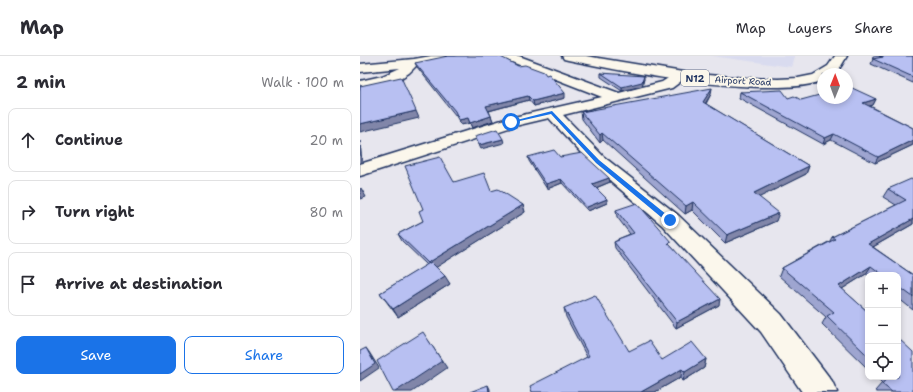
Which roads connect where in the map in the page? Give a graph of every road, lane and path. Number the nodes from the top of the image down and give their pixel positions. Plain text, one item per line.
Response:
1 (449, 56) edge
2 (508, 56) edge
3 (568, 56) edge
4 (841, 56) edge
5 (414, 63) junction
6 (360, 68) edge
7 (834, 68) edge
8 (681, 76) junction
9 (817, 78) edge
10 (360, 85) edge
11 (618, 98) junction
12 (552, 112) junction
13 (360, 170) edge
14 (821, 392) edge

1 - 5 main road
2 - 11 main road
3 - 8 main road, Airport Road / N12
4 - 7 main road, Airport Road / N12
5 - 6 main road
5 - 10 main road
8 - 9 main road, Airport Road / N12
8 - 11 main road
11 - 12 main road
12 - 13 main road
12 - 14 main road

